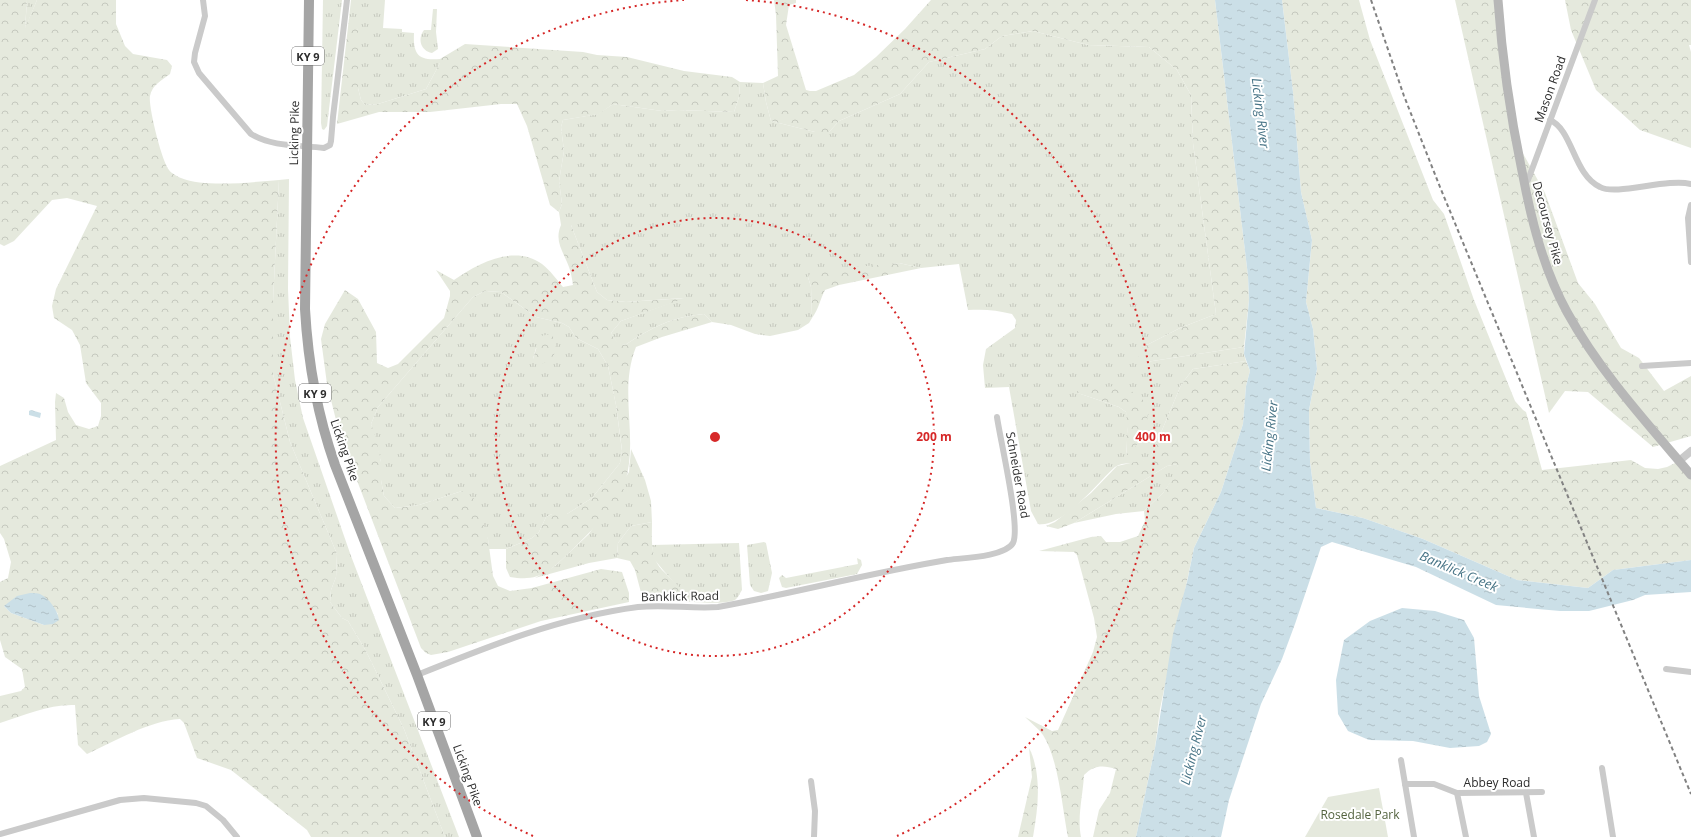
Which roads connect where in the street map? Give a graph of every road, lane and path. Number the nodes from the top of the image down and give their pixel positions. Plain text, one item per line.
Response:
1 (203, 0) edge
2 (309, 0) edge
3 (347, 0) edge
4 (1498, 0) edge
5 (1595, 0) edge
6 (1550, 120) junction
7 (306, 146) junction
8 (1524, 184) junction
9 (1691, 184) edge
10 (1691, 205) edge
11 (1691, 262) edge
12 (1691, 363) edge
13 (1642, 366) dead end
14 (997, 417) dead end
15 (1691, 451) edge
16 (1679, 461) junction
17 (1691, 475) edge
18 (975, 557) joint
19 (1666, 669) dead end
20 (1691, 672) edge
21 (417, 675) junction
22 (1401, 760) dead end
23 (1602, 768) dead end
24 (811, 781) dead end
25 (1405, 784) junction
26 (1542, 792) dead end
27 (1457, 793) junction
28 (1526, 793) junction
29 (0, 834) edge
30 (237, 837) edge
31 (477, 837) edge
32 (814, 837) edge
33 (1414, 837) edge
34 (1466, 837) edge
35 (1534, 837) edge
36 (1613, 837) edge

1 - 7 street
2 - 7 main road, Licking Pike / KY 9
3 - 7 street
4 - 8 main road, Decoursey Pike
5 - 6 street, Mason Road
6 - 8 street, Mason Road
6 - 9 street
7 - 21 main road, Licking Pike / KY 9
8 - 16 main road, Decoursey Pike
10 - 11 street
12 - 13 street
14 - 18 street, Schneider Road
15 - 16 street
16 - 17 main road, Decoursey Pike
18 - 21 street, Banklick Road
19 - 20 street
21 - 31 main road, Licking Pike / KY 9
22 - 25 street
23 - 36 street
24 - 32 street
25 - 27 street, Abbey Road
25 - 33 street
26 - 28 street, Abbey Road
27 - 28 street, Abbey Road
27 - 34 street
28 - 35 street
29 - 30 street

